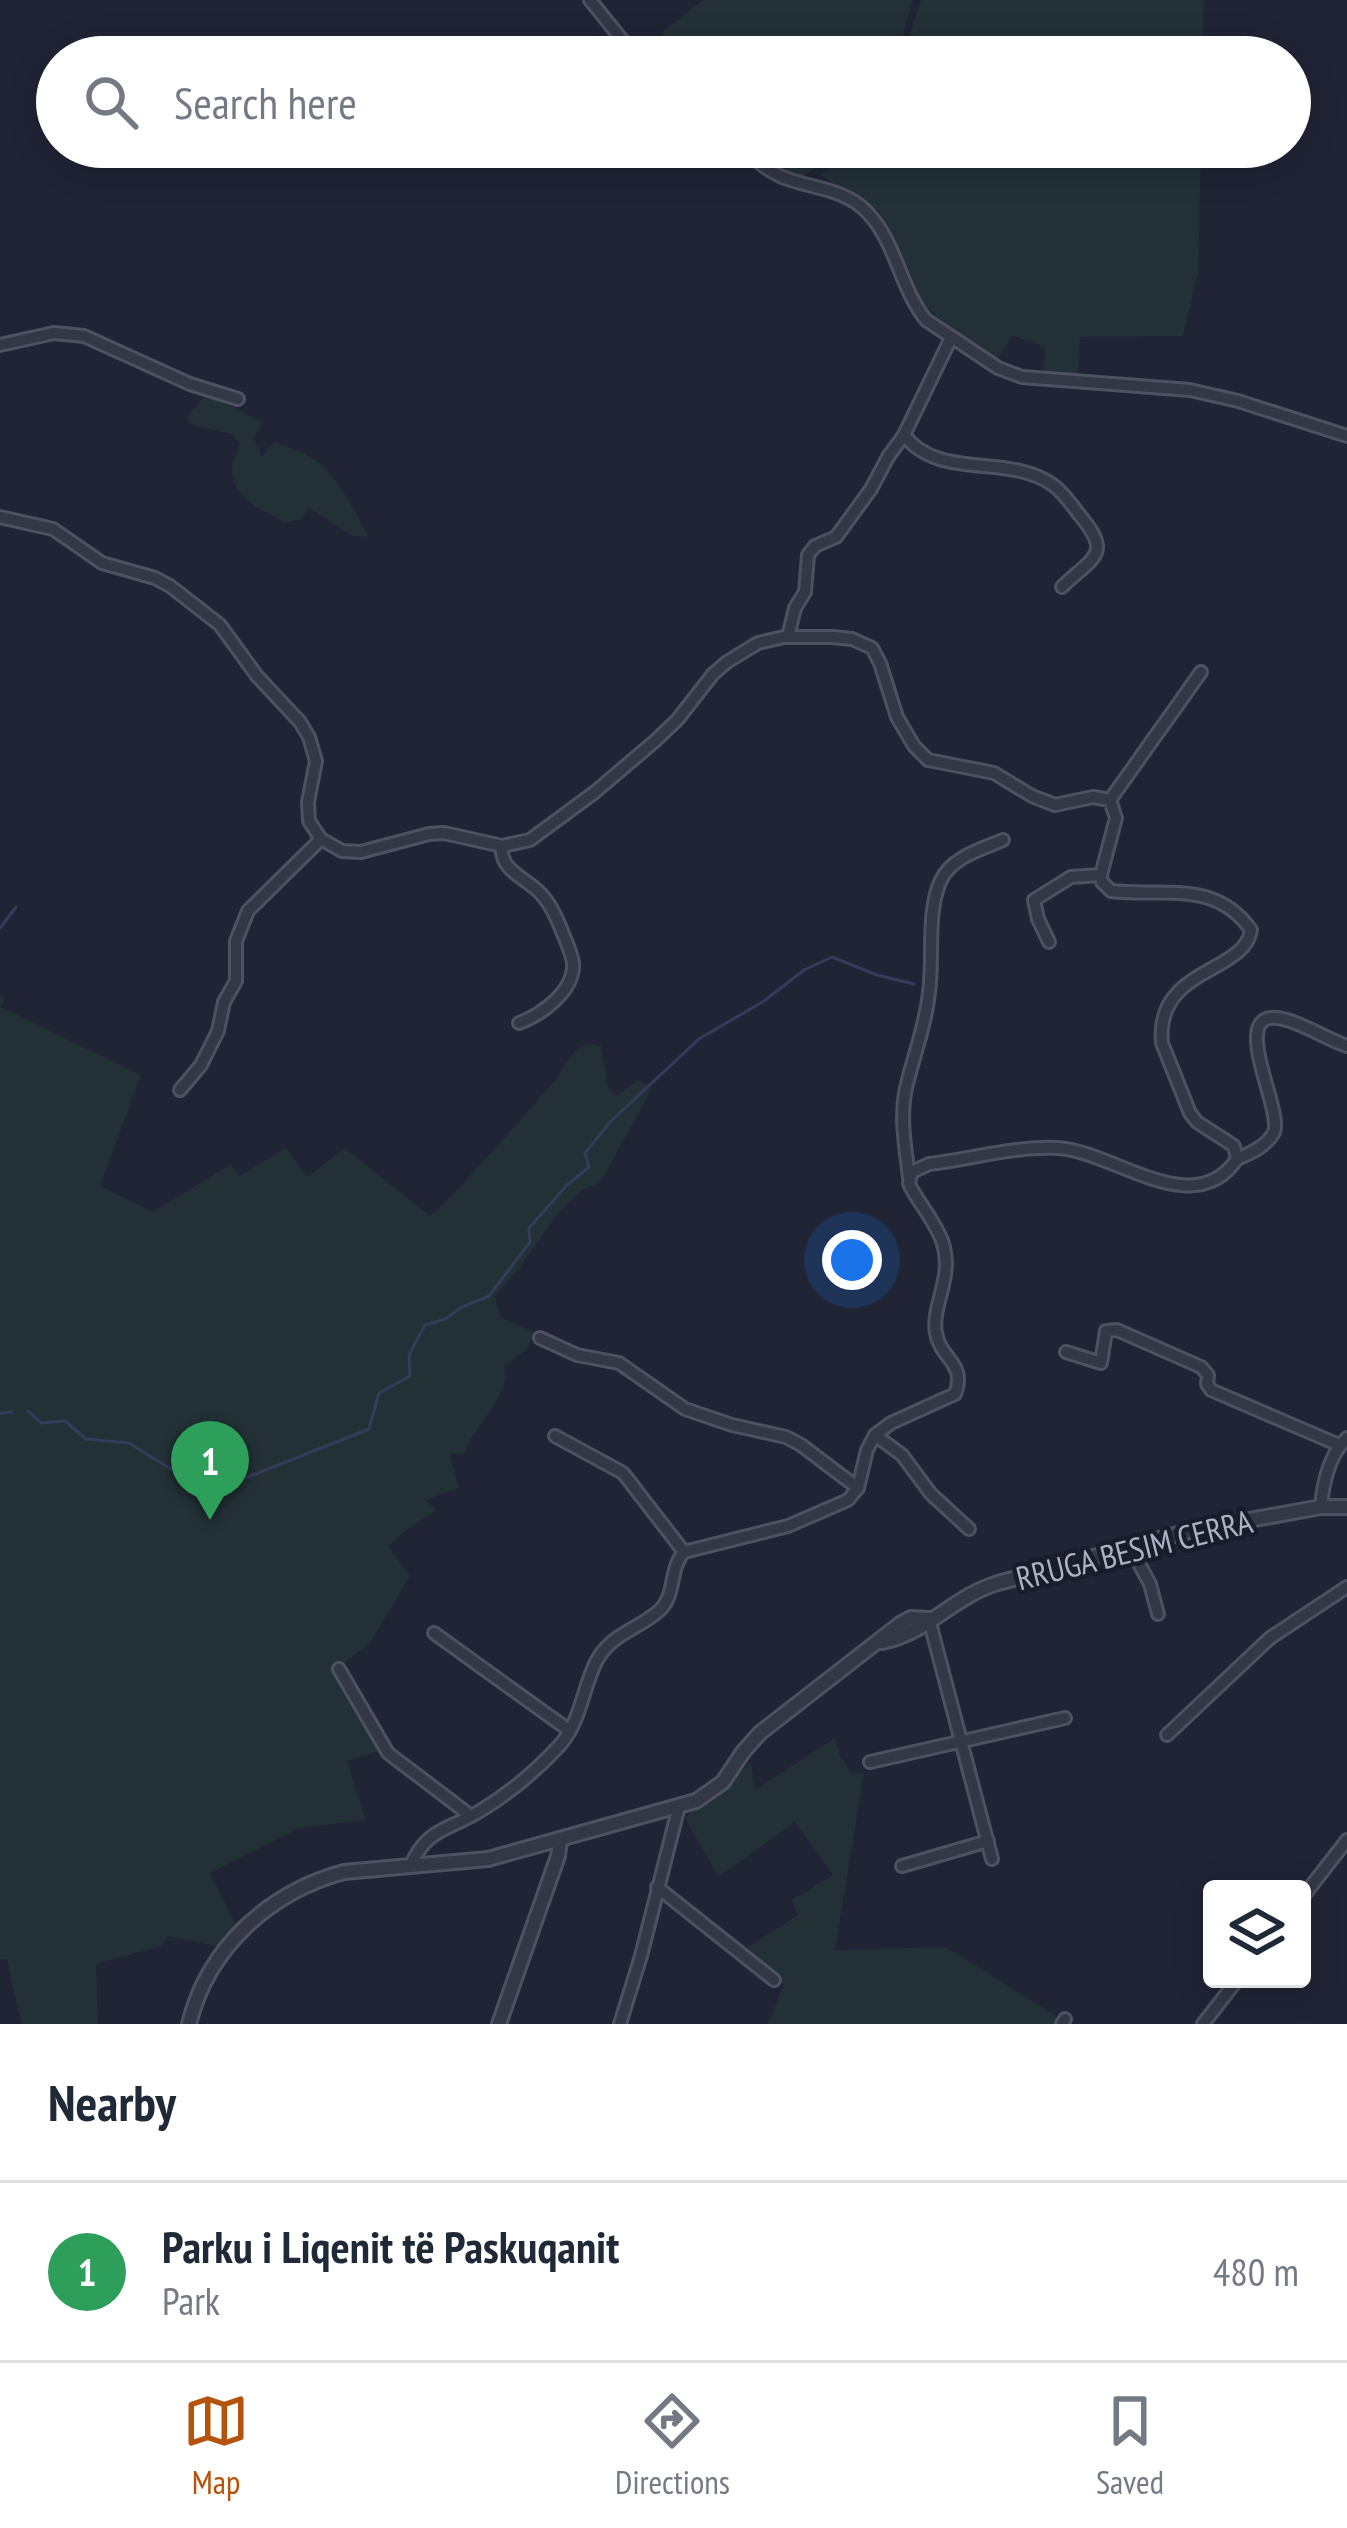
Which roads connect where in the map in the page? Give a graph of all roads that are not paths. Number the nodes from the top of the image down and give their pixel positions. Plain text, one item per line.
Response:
1 (590, 0) edge
2 (619, 36) edge
3 (770, 168) edge
4 (951, 338) junction
5 (0, 345) edge
6 (238, 399) dead end
7 (904, 435) junction
8 (1347, 436) edge
9 (0, 517) edge
10 (1062, 587) dead end
11 (788, 637) junction
12 (1202, 672) dead end
13 (1109, 800) junction
14 (321, 839) junction
15 (1003, 840) dead end
16 (502, 847) junction
17 (1101, 875) junction
18 (1049, 942) dead end
19 (519, 1023) dead end
20 (1347, 1046) edge
21 (180, 1090) dead end
22 (1237, 1159) junction
23 (909, 1178) junction
24 (540, 1338) dead end
25 (1066, 1352) dead end
26 (555, 1436) dead end
27 (875, 1436) junction
28 (1343, 1442) edge
29 (858, 1488) junction
30 (1321, 1507) junction
31 (1347, 1507) edge
32 (969, 1529) dead end
33 (1130, 1547) junction
34 (684, 1552) junction
35 (1347, 1587) edge
36 (1158, 1613) dead end
37 (929, 1619) junction
38 (434, 1633) dead end
39 (339, 1669) dead end
40 (1065, 1718) dead end
41 (570, 1732) junction
42 (1167, 1735) dead end
43 (962, 1743) junction
44 (870, 1762) dead end
45 (680, 1806) junction
46 (471, 1816) junction
47 (560, 1840) junction
48 (1347, 1840) edge
49 (988, 1841) junction
50 (992, 1859) dead end
51 (902, 1866) dead end
52 (410, 1867) junction
53 (1311, 1886) edge
54 (657, 1887) junction
55 (774, 1980) dead end
56 (1231, 1988) edge
57 (189, 2024) edge
58 (499, 2024) edge
59 (620, 2024) edge
60 (1203, 2024) edge

1 - 2 street
3 - 4 street
4 - 7 street
4 - 8 street
5 - 6 street
7 - 10 street
7 - 11 street
9 - 14 street
11 - 13 street
11 - 16 street
12 - 13 street
13 - 17 street
14 - 16 street
14 - 21 street
15 - 23 street
16 - 19 street
17 - 18 street
17 - 22 street
20 - 22 street
22 - 23 street
23 - 27 street
24 - 29 street
25 - 28 street
26 - 34 street
27 - 29 street
27 - 32 street
28 - 30 street
29 - 34 street
30 - 31 street, RRUGA BESIM CERRA
30 - 33 street, RRUGA BESIM CERRA
33 - 36 street
33 - 37 street, RRUGA BESIM CERRA
34 - 41 street
35 - 42 street
37 - 43 street
37 - 45 street, RRUGA BESIM CERRA
38 - 41 street
39 - 46 street
40 - 43 street
41 - 46 street
43 - 44 street
43 - 49 street
45 - 47 street, RRUGA BESIM CERRA
45 - 54 street
46 - 52 street
47 - 52 street, RRUGA BESIM CERRA
47 - 58 street
48 - 53 street
49 - 50 street
49 - 51 street
52 - 57 street, RRUGA BESIM CERRA
54 - 55 street
54 - 59 street
56 - 60 street

